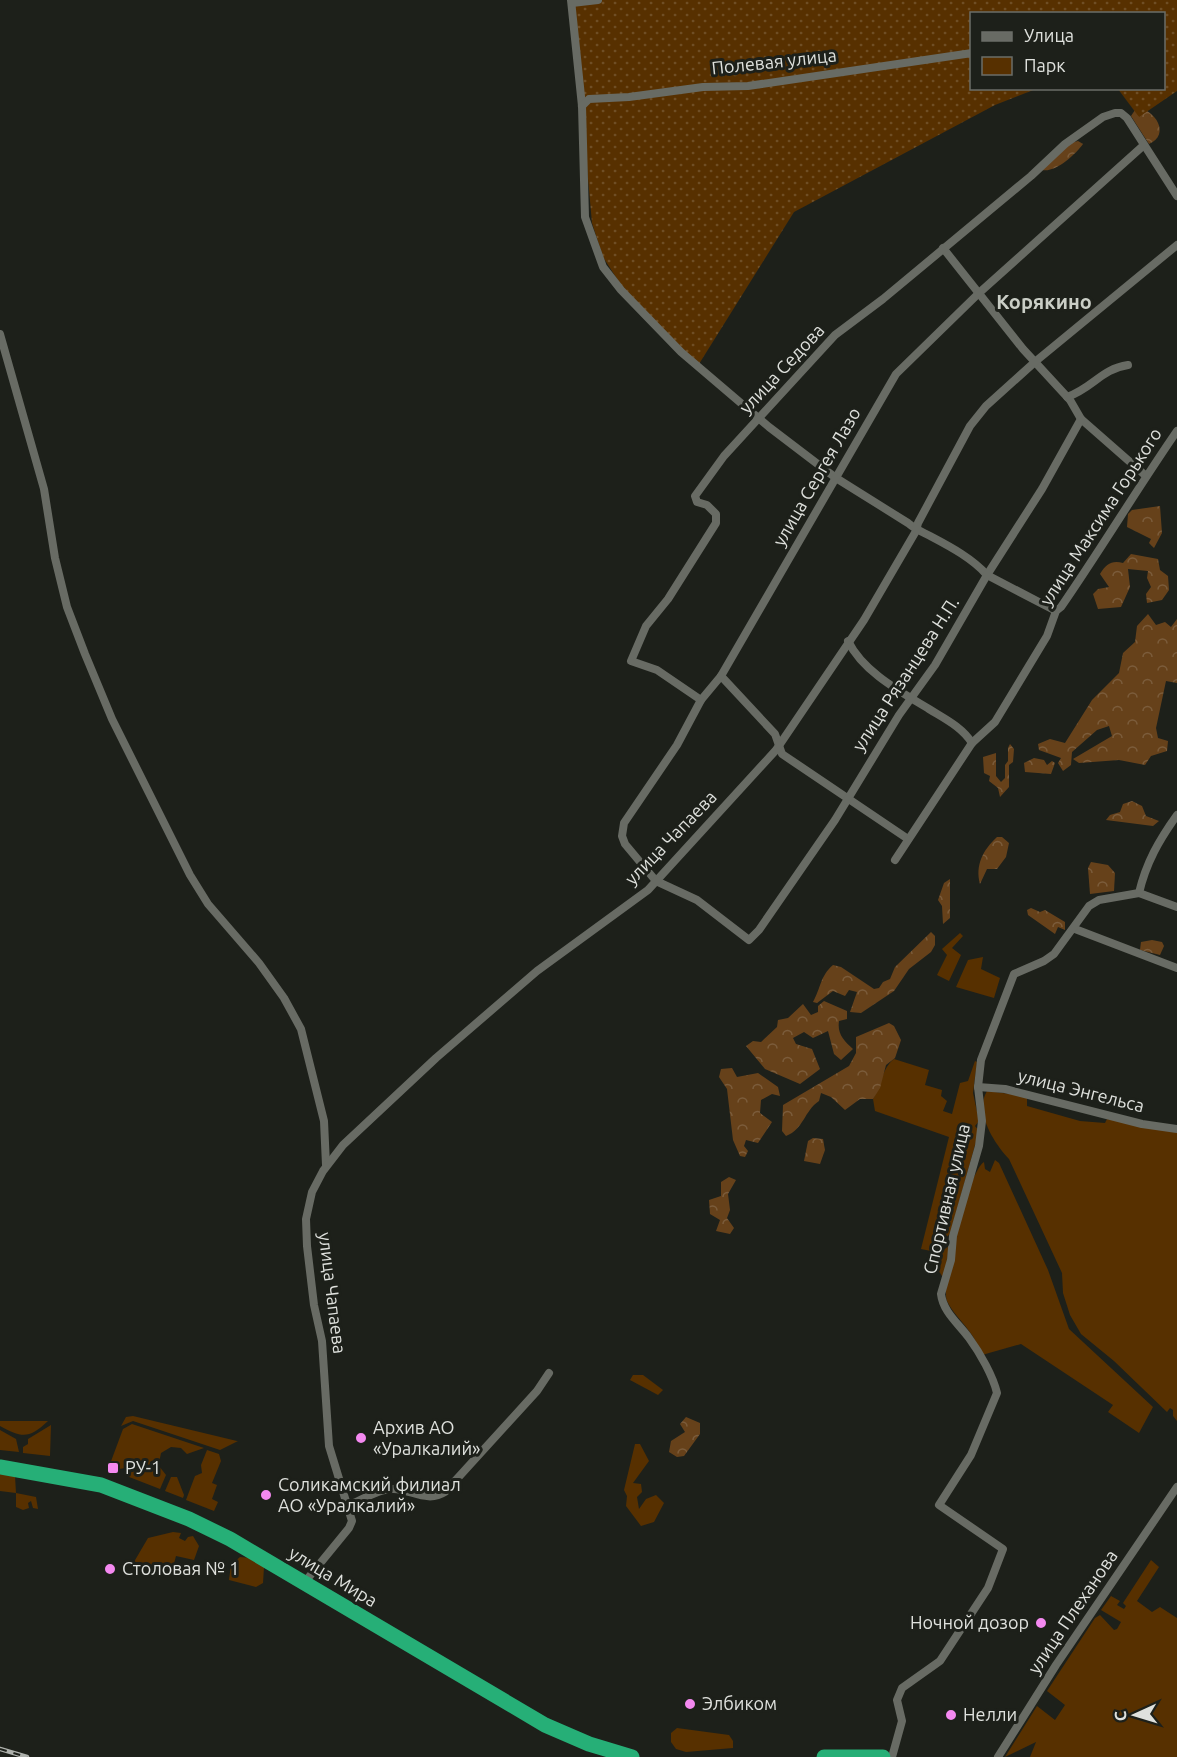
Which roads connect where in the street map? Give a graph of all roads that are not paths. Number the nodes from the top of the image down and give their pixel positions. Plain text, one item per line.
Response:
1 (598, 0) edge
2 (572, 1) edge
3 (970, 53) edge
4 (582, 106) junction
5 (1144, 145) junction
6 (1177, 196) edge
7 (1177, 245) edge
8 (943, 248) junction
9 (979, 293) junction
10 (0, 334) edge
11 (1036, 361) junction
12 (1128, 365) dead end
13 (1067, 397) junction
14 (761, 417) junction
15 (1081, 419) junction
16 (1177, 431) edge
17 (1146, 476) junction
18 (836, 478) junction
19 (916, 531) junction
20 (987, 575) junction
21 (1056, 611) junction
22 (848, 641) junction
23 (721, 676) junction
24 (913, 698) junction
25 (701, 700) junction
26 (972, 743) junction
27 (779, 745) junction
28 (848, 798) junction
29 (1177, 815) edge
30 (908, 838) junction
31 (895, 860) dead end
32 (656, 881) junction
33 (1139, 893) junction
34 (1177, 907) edge
35 (1075, 929) junction
36 (1177, 968) edge
37 (978, 1087) junction
38 (1177, 1129) edge
39 (326, 1166) junction
40 (549, 1373) dead end
41 (0, 1467) edge
42 (1177, 1487) edge
43 (349, 1505) junction
44 (304, 1583) junction
45 (632, 1757) edge
46 (825, 1757) edge
47 (883, 1757) edge
48 (892, 1757) edge
49 (998, 1757) edge

1 - 2 street
2 - 4 street
3 - 4 street, Полевая улица
4 - 14 street
5 - 6 street
5 - 8 street, улица Седова
5 - 9 street, улица Сергея Лазо
7 - 11 street, улица Чапаева
8 - 9 street
8 - 14 street, улица Седова
9 - 11 street
9 - 18 street, улица Сергея Лазо
10 - 39 street
11 - 13 street
11 - 19 street, улица Чапаева
12 - 13 street
13 - 15 street
14 - 18 street
14 - 25 street, улица Седова
15 - 17 street
15 - 20 street, улица Рязанцева Н.П.
16 - 17 street, улица Максима Горького
17 - 21 street, улица Максима Горького
18 - 19 street
18 - 23 street, улица Сергея Лазо
19 - 20 street
19 - 22 street, улица Чапаева
20 - 21 street
20 - 24 street, улица Рязанцева Н.П.
21 - 26 street, улица Максима Горького
22 - 24 street
22 - 27 street, улица Чапаева
23 - 25 street, улица Сергея Лазо
23 - 27 street
24 - 26 street
24 - 28 street, улица Рязанцева Н.П.
25 - 32 street, улица Сергея Лазо
26 - 30 street, улица Максима Горького
27 - 28 street
27 - 32 street, улица Чапаева
28 - 30 street
28 - 32 street, улица Рязанцева Н.П.
29 - 33 street
30 - 31 street, улица Максима Горького
32 - 39 street, улица Чапаева
33 - 34 street
33 - 35 street, Спортивная улица
35 - 36 street
35 - 37 street, Спортивная улица
37 - 38 street, улица Энгельса
37 - 48 street, Спортивная улица
39 - 43 street, улица Чапаева
40 - 43 street
41 - 44 highway, улица Мира
42 - 49 street, улица Плеханова
43 - 44 street, улица Чапаева
44 - 45 highway, улица Мира
46 - 47 highway

